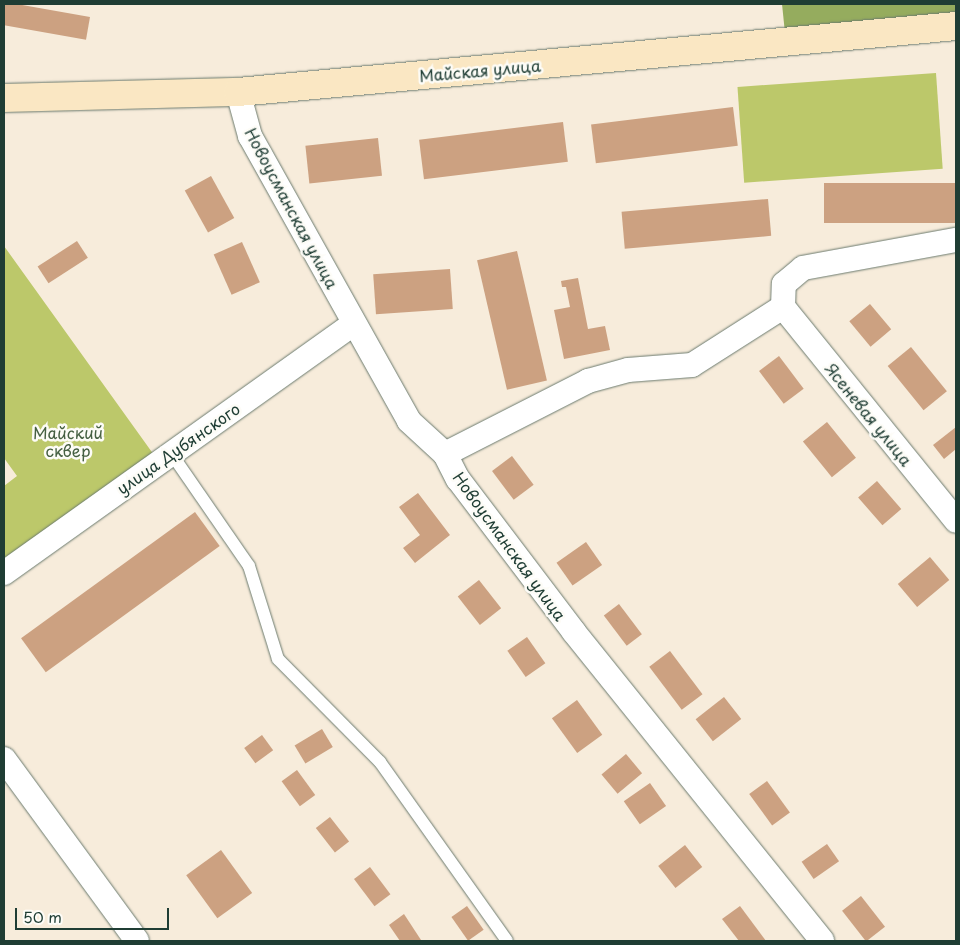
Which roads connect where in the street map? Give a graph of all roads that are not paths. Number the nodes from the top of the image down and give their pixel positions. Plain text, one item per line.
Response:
1 (956, 26) edge
2 (238, 92) junction
3 (4, 98) edge
4 (956, 240) edge
5 (782, 307) junction
6 (353, 324) junction
7 (171, 453) junction
8 (445, 454) junction
9 (956, 521) edge
10 (4, 573) edge
11 (4, 759) edge
12 (138, 941) edge
13 (508, 941) edge
14 (822, 941) edge

1 - 2 street, Майская улица
2 - 3 street, Майская улица
2 - 6 street, Новоусманская улица
4 - 5 street
5 - 8 street
5 - 9 street, Ясеневая улица
6 - 7 street, улица Дубянского
6 - 8 street, Новоусманская улица
7 - 10 street, улица Дубянского
7 - 13 lane
8 - 14 street, Новоусманская улица
11 - 12 street

